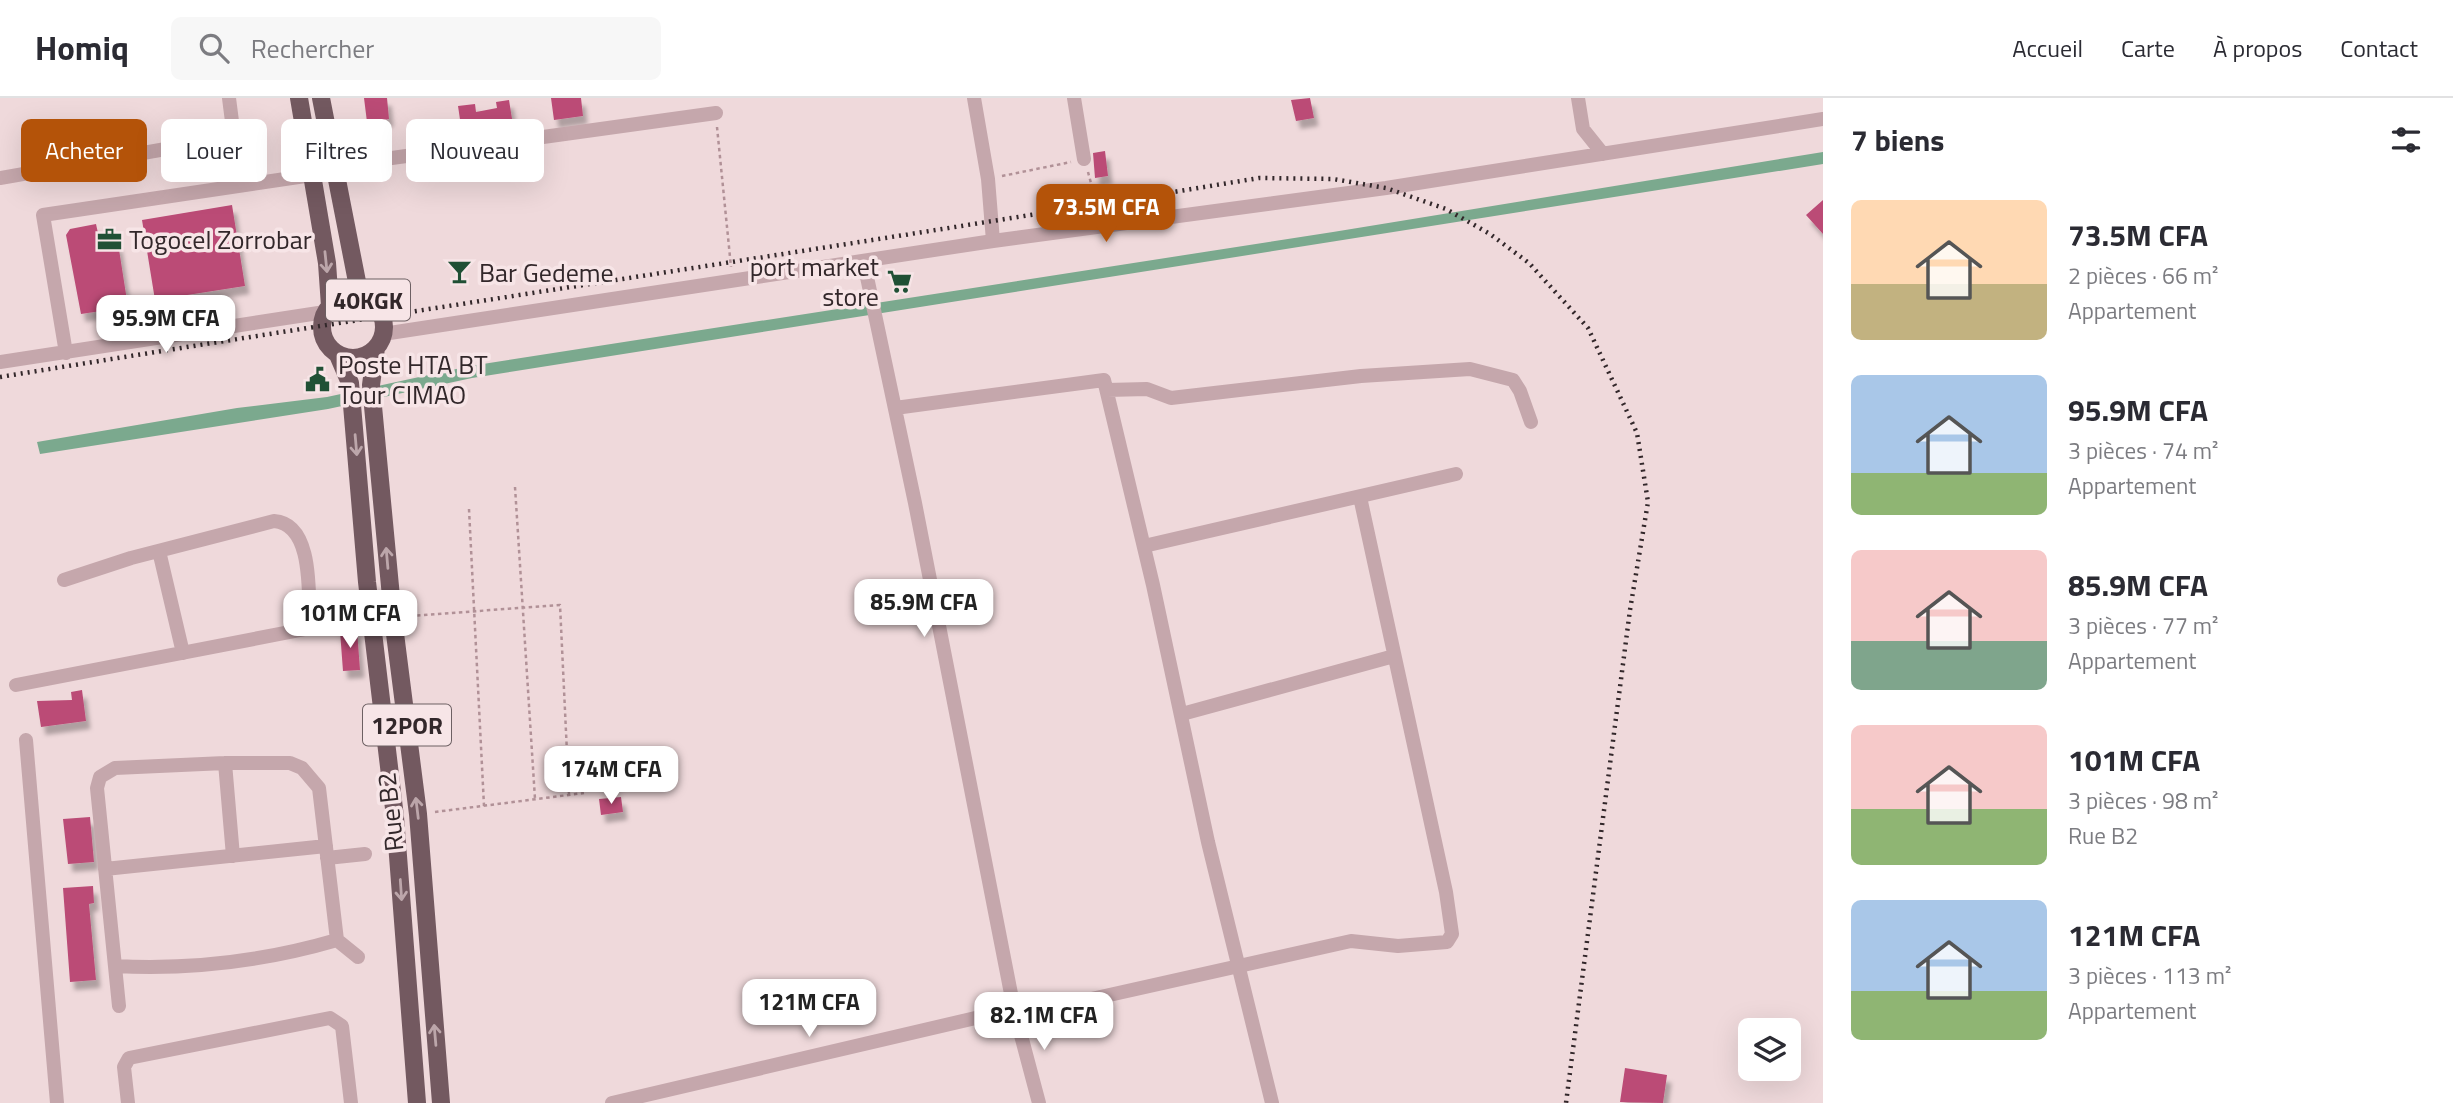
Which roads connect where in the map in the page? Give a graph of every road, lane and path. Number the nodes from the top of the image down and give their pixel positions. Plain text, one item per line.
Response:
1 (229, 98) edge
2 (299, 98) edge
3 (321, 98) edge
4 (974, 98) edge
5 (1074, 98) edge
6 (1578, 98) edge
7 (716, 113) joint
8 (303, 119) edge
9 (325, 119) edge
10 (1823, 119) edge
11 (1603, 154) junction
12 (392, 158) edge
13 (1084, 159) junction
14 (0, 177) edge
15 (988, 179) junction
16 (281, 180) edge
17 (313, 182) edge
18 (337, 182) edge
19 (1101, 227) junction
20 (993, 241) junction
21 (864, 263) junction
22 (734, 280) junction
23 (360, 297) junction
24 (328, 309) junction
25 (379, 341) junction
26 (66, 353) junction
27 (338, 355) junction
28 (0, 362) edge
29 (1107, 390) junction
30 (895, 408) junction
31 (1531, 422) dead end
32 (1456, 474) dead end
33 (516, 487) dead end
34 (1360, 497) junction
35 (469, 509) dead end
36 (1144, 547) junction
37 (159, 551) junction
38 (64, 580) dead end
39 (523, 608) junction
40 (474, 611) junction
41 (393, 618) junction
42 (326, 625) dead end
43 (310, 629) junction
44 (183, 653) junction
45 (1394, 656) junction
46 (16, 685) dead end
47 (1182, 714) junction
48 (26, 740) dead end
49 (225, 763) junction
50 (584, 793) dead end
51 (569, 795) junction
52 (535, 799) junction
53 (484, 806) junction
54 (418, 814) junction
55 (326, 852) junction
56 (365, 854) dead end
57 (233, 856) junction
58 (105, 869) junction
59 (337, 940) junction
60 (358, 957) dead end
61 (115, 966) junction
62 (1239, 967) junction
63 (1078, 1002) dead end
64 (120, 1006) dead end
65 (1014, 1009) junction
66 (57, 1103) edge
67 (128, 1103) edge
68 (351, 1103) edge
69 (417, 1103) edge
70 (441, 1103) edge
71 (612, 1103) edge
72 (1039, 1103) edge
73 (1272, 1103) edge

1 - 14 street
2 - 8 main road, 40KGK
3 - 9 main road, 40KGK
4 - 15 street
5 - 13 street
6 - 11 street
7 - 12 street
7 - 22 path
10 - 11 street
11 - 19 street
13 - 15 path
13 - 19 path
15 - 20 street
16 - 26 street
17 -> 24 main road, 40KGK
18 - 23 main road, 40KGK
19 - 20 street
20 - 21 street
21 - 22 street
21 - 30 street
22 - 25 street
23 - 24 main road, 40KGK
23 - 25 main road, 40KGK
24 - 26 street
24 - 27 main road, 40KGK
25 - 27 main road, 40KGK
41 -> 25 main road, Rue B2 / 12POR
26 - 28 street
27 -> 69 main road, Rue B2 / 12POR
29 - 30 street
29 - 31 street
29 - 36 street
30 - 65 street
32 - 34 street
33 - 39 path
34 - 36 street
34 - 45 street
35 - 40 path
36 - 47 street
37 - 38 street
37 - 43 street
37 - 44 street
39 - 40 path
39 - 51 path
39 - 52 path
40 - 41 path
40 - 53 path
54 -> 41 main road, Rue B2 / 12POR
42 - 43 street
43 - 44 street
44 - 46 street
45 - 47 street
45 - 62 street
47 - 62 street
48 - 66 street
49 - 55 street
49 - 57 street
49 - 58 street
50 - 51 path
51 - 52 path
52 - 53 path
53 - 54 path
70 -> 54 main road, Rue B2 / 12POR
55 - 56 street
55 - 57 street
55 - 59 street
57 - 58 street
58 - 61 street
59 - 60 street
59 - 61 street
61 - 64 street
62 - 63 street
62 - 73 street
65 - 71 street
65 - 72 street
67 - 68 street

